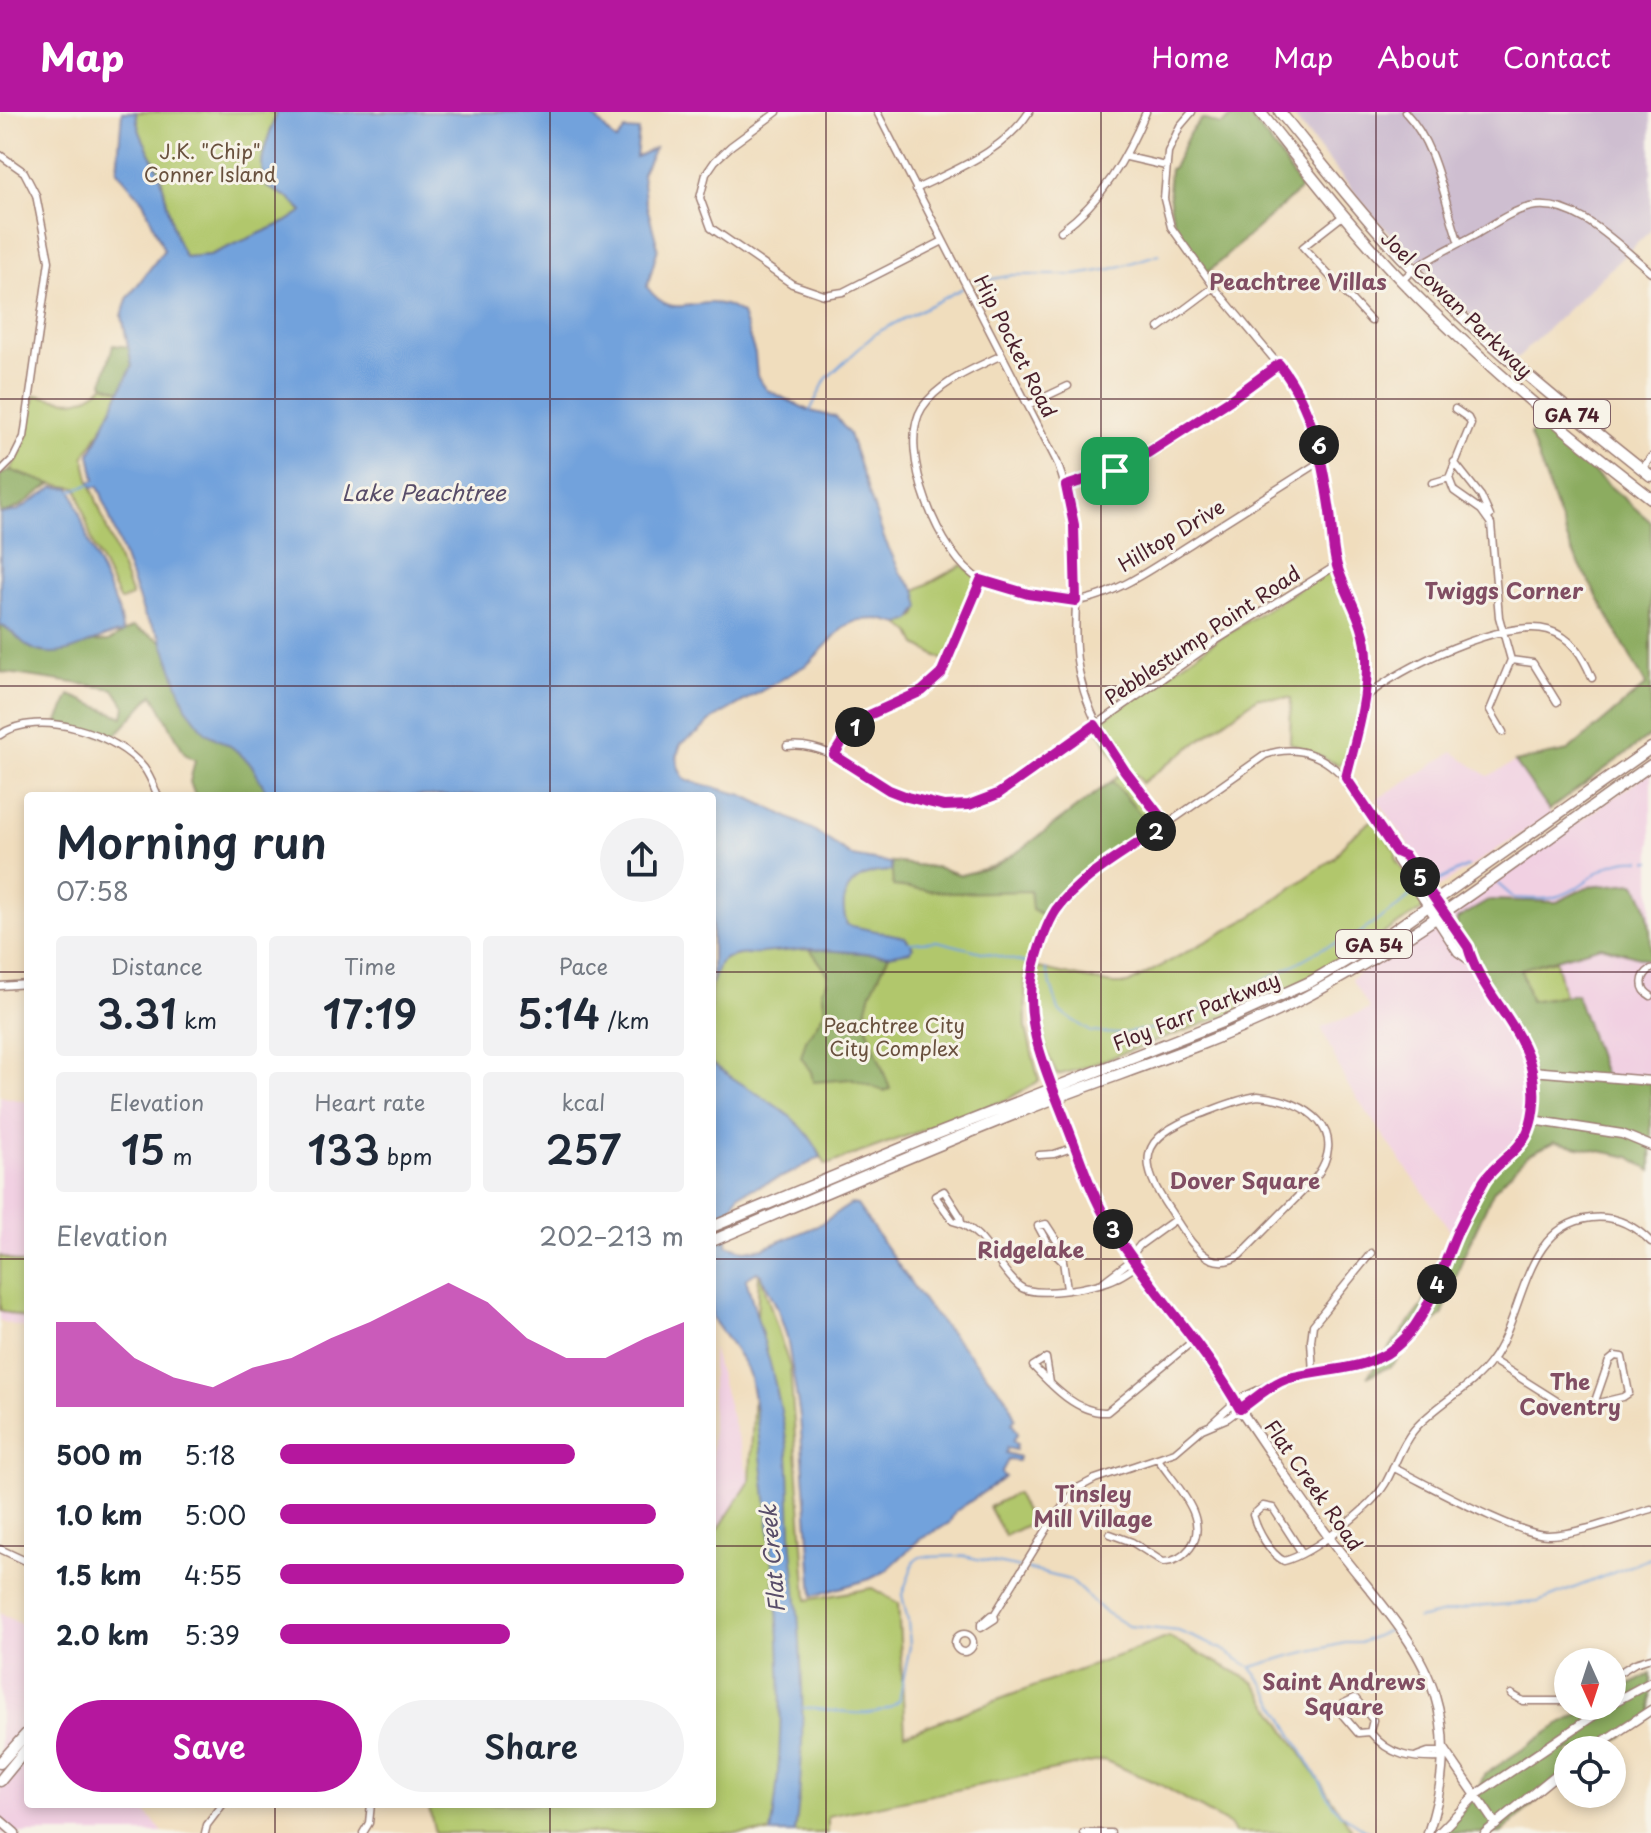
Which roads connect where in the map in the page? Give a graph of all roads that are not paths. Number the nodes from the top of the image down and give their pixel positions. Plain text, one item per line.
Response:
1 (777, 112) edge
2 (877, 112) edge
3 (1029, 112) edge
4 (1146, 112) edge
5 (1192, 112) edge
6 (1260, 112) edge
7 (1280, 112) edge
8 (1405, 112) edge
9 (0, 155) edge
10 (1127, 157) junction
11 (1166, 166) junction
12 (916, 189) junction
13 (1344, 215) junction
14 (1061, 231) dead end
15 (943, 241) junction
16 (1459, 243) junction
17 (1418, 266) junction
18 (1651, 272) edge
19 (1402, 280) junction
20 (1214, 287) junction
21 (1371, 321) dead end
22 (1159, 328) dead end
23 (1002, 355) junction
24 (1279, 364) junction
25 (1068, 386) dead end
26 (1028, 405) junction
27 (1455, 409) dead end
28 (1650, 458) edge
29 (1323, 460) junction
30 (1454, 462) junction
31 (0, 472) edge
32 (1646, 473) edge
33 (1449, 478) junction
34 (1432, 483) dead end
35 (1066, 486) junction
36 (1651, 498) edge
37 (1491, 524) junction
38 (1337, 565) junction
39 (981, 580) junction
40 (1076, 601) junction
41 (1502, 633) junction
42 (1511, 660) junction
43 (1592, 678) dead end
44 (1366, 697) junction
45 (1557, 702) dead end
46 (1095, 725) junction
47 (1503, 732) dead end
48 (0, 735) edge
49 (787, 746) dead end
50 (1651, 748) edge
51 (834, 755) junction
52 (1651, 758) edge
53 (1648, 767) edge
54 (1346, 778) junction
55 (156, 792) edge
56 (1166, 824) junction
57 (1432, 903) junction
58 (1439, 915) junction
59 (1651, 969) edge
60 (24, 984) edge
61 (0, 986) edge
62 (1651, 996) edge
63 (1532, 1071) junction
64 (1651, 1081) edge
65 (1055, 1093) junction
66 (1532, 1120) junction
67 (1651, 1146) edge
68 (1075, 1147) junction
69 (1039, 1155) dead end
70 (1176, 1219) junction
71 (961, 1222) junction
72 (716, 1225) edge
73 (716, 1239) edge
74 (1651, 1242) edge
75 (1371, 1253) dead end
76 (1134, 1260) junction
77 (1063, 1262) junction
78 (1067, 1289) junction
79 (1193, 1341) junction
80 (1492, 1360) junction
81 (1313, 1373) junction
82 (1050, 1383) dead end
83 (1594, 1404) junction
84 (1238, 1405) junction
85 (1158, 1459) junction
86 (1394, 1468) junction
87 (1651, 1509) edge
88 (1110, 1534) dead end
89 (1328, 1536) junction
90 (0, 1549) edge
91 (1302, 1553) junction
92 (24, 1560) edge
93 (973, 1637) dead end
94 (1651, 1658) edge
95 (1626, 1668) edge
96 (1651, 1682) edge
97 (1511, 1694) dead end
98 (1626, 1696) edge
99 (1554, 1701) edge
100 (1651, 1710) edge
101 (1588, 1720) edge
102 (1370, 1732) junction
103 (24, 1736) edge
104 (1611, 1736) edge
105 (24, 1752) edge
106 (1443, 1753) junction
107 (0, 1763) edge
108 (1554, 1777) edge
109 (0, 1781) edge
110 (1476, 1795) junction
111 (220, 1808) edge
112 (371, 1808) edge
113 (0, 1820) edge
114 (1496, 1825) junction
115 (15, 1833) edge
116 (205, 1833) edge
117 (363, 1833) edge
118 (1084, 1833) edge
119 (1111, 1833) edge
120 (1428, 1833) edge
121 (1439, 1833) edge
122 (1485, 1833) edge

1 - 15 street
2 - 12 street, Hip Pocket Road
3 - 12 street
4 - 10 street
5 - 11 street
6 - 13 main road, Joel Cowan Parkway / GA 74
7 - 17 main road, Joel Cowan Parkway / GA 74
8 - 16 street
9 - 31 street
10 - 11 street
10 - 14 street
11 - 20 street
12 - 15 street, Hip Pocket Road
13 - 19 main road, Joel Cowan Parkway / GA 74
13 - 21 street
15 - 23 street, Hip Pocket Road
16 - 17 street
16 - 18 street
17 - 19 street
17 - 32 main road, Joel Cowan Parkway / GA 74
19 - 36 main road, Joel Cowan Parkway / GA 74
20 - 22 street
20 - 24 street
23 - 26 street, Hip Pocket Road
23 - 39 street, Hilltop Drive
24 - 29 street
24 - 35 street
25 - 26 street
26 - 35 street, Hip Pocket Road
27 - 30 street
28 - 32 street
29 - 38 street
29 - 40 street, Hilltop Drive
30 - 33 street
30 - 37 street
33 - 34 street
33 - 37 street
35 - 40 street, Hip Pocket Road
37 - 41 street
38 - 44 street
38 - 46 street, Pebblestump Point Road
39 - 40 street, Hilltop Drive
39 - 51 street
40 - 46 street, Hip Pocket Road
41 - 42 street
41 - 43 street
41 - 44 street
42 - 45 street
42 - 47 street
44 - 54 street
46 - 51 street, Pebblestump Point Road
46 - 56 street, Hip Pocket Road
48 - 55 street
49 - 51 street, Pebblestump Point Road
50 - 57 main road, Floy Farr Parkway / GA 54
52 - 53 main road
53 - 58 main road, Floy Farr Parkway / GA 54
54 - 56 street
54 - 57 street
56 - 65 street
57 - 58 street
57 - 65 main road, Floy Farr Parkway / GA 54
58 - 63 street
58 - 65 main road, Floy Farr Parkway / GA 54
59 - 62 street
60 - 61 street
63 - 64 street
63 - 66 street
65 - 68 street, Flat Creek Road
65 - 72 main road, Floy Farr Parkway / GA 54
65 - 73 main road, Floy Farr Parkway / GA 54
66 - 67 street
66 - 81 street
68 - 69 street
68 - 76 street, Flat Creek Road
70 - 70 street
70 - 76 street
71 - 71 street
71 - 78 street
74 - 80 street
75 - 81 street
76 - 78 street
76 - 79 street, Flat Creek Road
77 - 77 street
77 - 78 street
79 - 82 street
79 - 84 street, Flat Creek Road
80 - 83 street
80 - 86 street
81 - 84 street
83 - 83 street
84 - 85 street
84 - 89 street, Flat Creek Road
85 - 88 street
85 - 93 street
86 - 87 street
86 - 89 street
89 - 91 street
89 - 106 street, Flat Creek Road
90 - 92 street
91 - 91 street
94 - 95 street
96 - 98 street
97 - 99 street
100 - 104 street
101 - 110 street
102 - 102 street
102 - 106 street
103 - 107 main road
105 - 109 main road
106 - 110 street
106 - 120 street, Flat Creek Road
108 - 114 street
110 - 114 street
110 - 121 street
111 - 116 street
112 - 117 street
113 - 115 street
114 - 122 street
118 - 119 street

